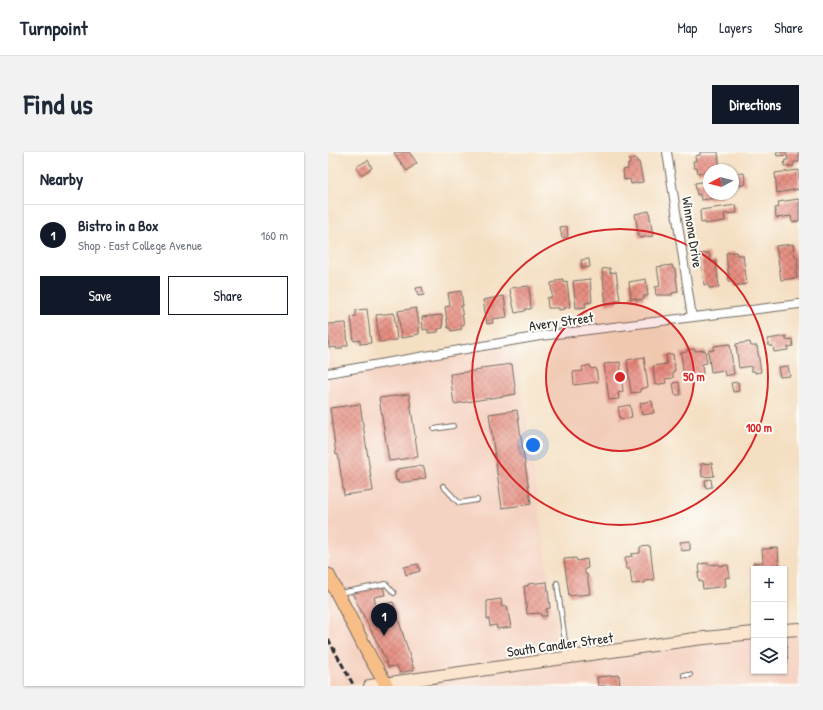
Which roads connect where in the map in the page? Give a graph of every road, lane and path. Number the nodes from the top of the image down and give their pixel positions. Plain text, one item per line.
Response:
1 (667, 152) edge
2 (799, 304) edge
3 (692, 317) junction
4 (328, 373) edge
5 (453, 426) dead end
6 (434, 429) dead end
7 (443, 486) dead end
8 (477, 500) dead end
9 (328, 575) edge
10 (557, 583) dead end
11 (394, 593) dead end
12 (338, 594) junction
13 (799, 629) edge
14 (787, 630) edge
15 (751, 633) edge
16 (567, 658) junction
17 (690, 675) dead end
18 (684, 676) dead end
19 (386, 685) edge
20 (370, 686) edge

1 - 3 street, Winnona Drive
2 - 3 street, Avery Street
3 - 4 street, Avery Street
5 - 6 lane
7 - 8 lane
9 - 12 main road
10 - 16 lane
11 - 12 lane
12 - 19 main road
13 - 14 main road
15 - 16 main road, South Candler Street
16 - 19 main road, South Candler Street
17 - 18 lane
19 - 20 main road, South Candler Street

